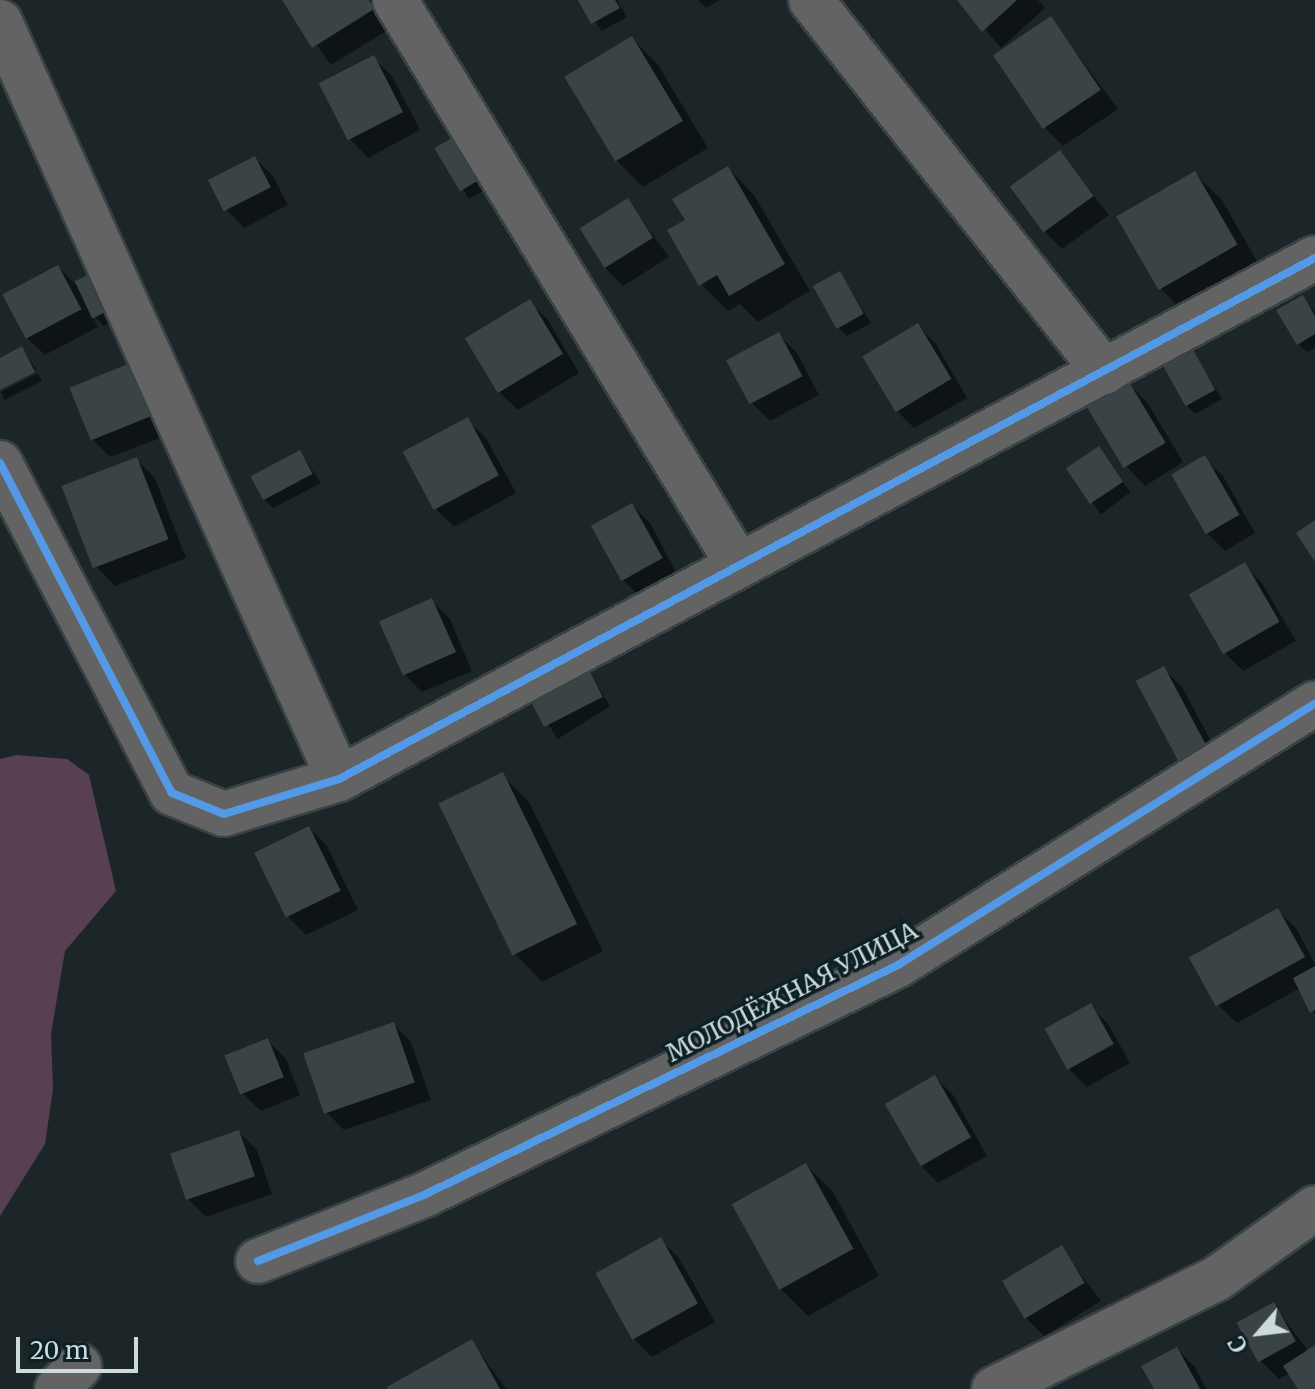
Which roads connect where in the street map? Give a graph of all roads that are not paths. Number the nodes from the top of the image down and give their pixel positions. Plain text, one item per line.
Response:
1 (395, 0) edge
2 (811, 0) edge
3 (0, 22) edge
4 (1315, 258) edge
5 (1105, 372) junction
6 (0, 463) edge
7 (739, 566) junction
8 (1315, 703) edge
9 (339, 779) junction
10 (1315, 1208) edge
11 (258, 1261) dead end
12 (994, 1389) edge

1 - 7 street
2 - 5 street
3 - 9 street
4 - 5 street
5 - 7 street
6 - 9 street
7 - 9 street
8 - 11 street, МОЛОДЁЖНАЯ УЛИЦА
10 - 12 street

